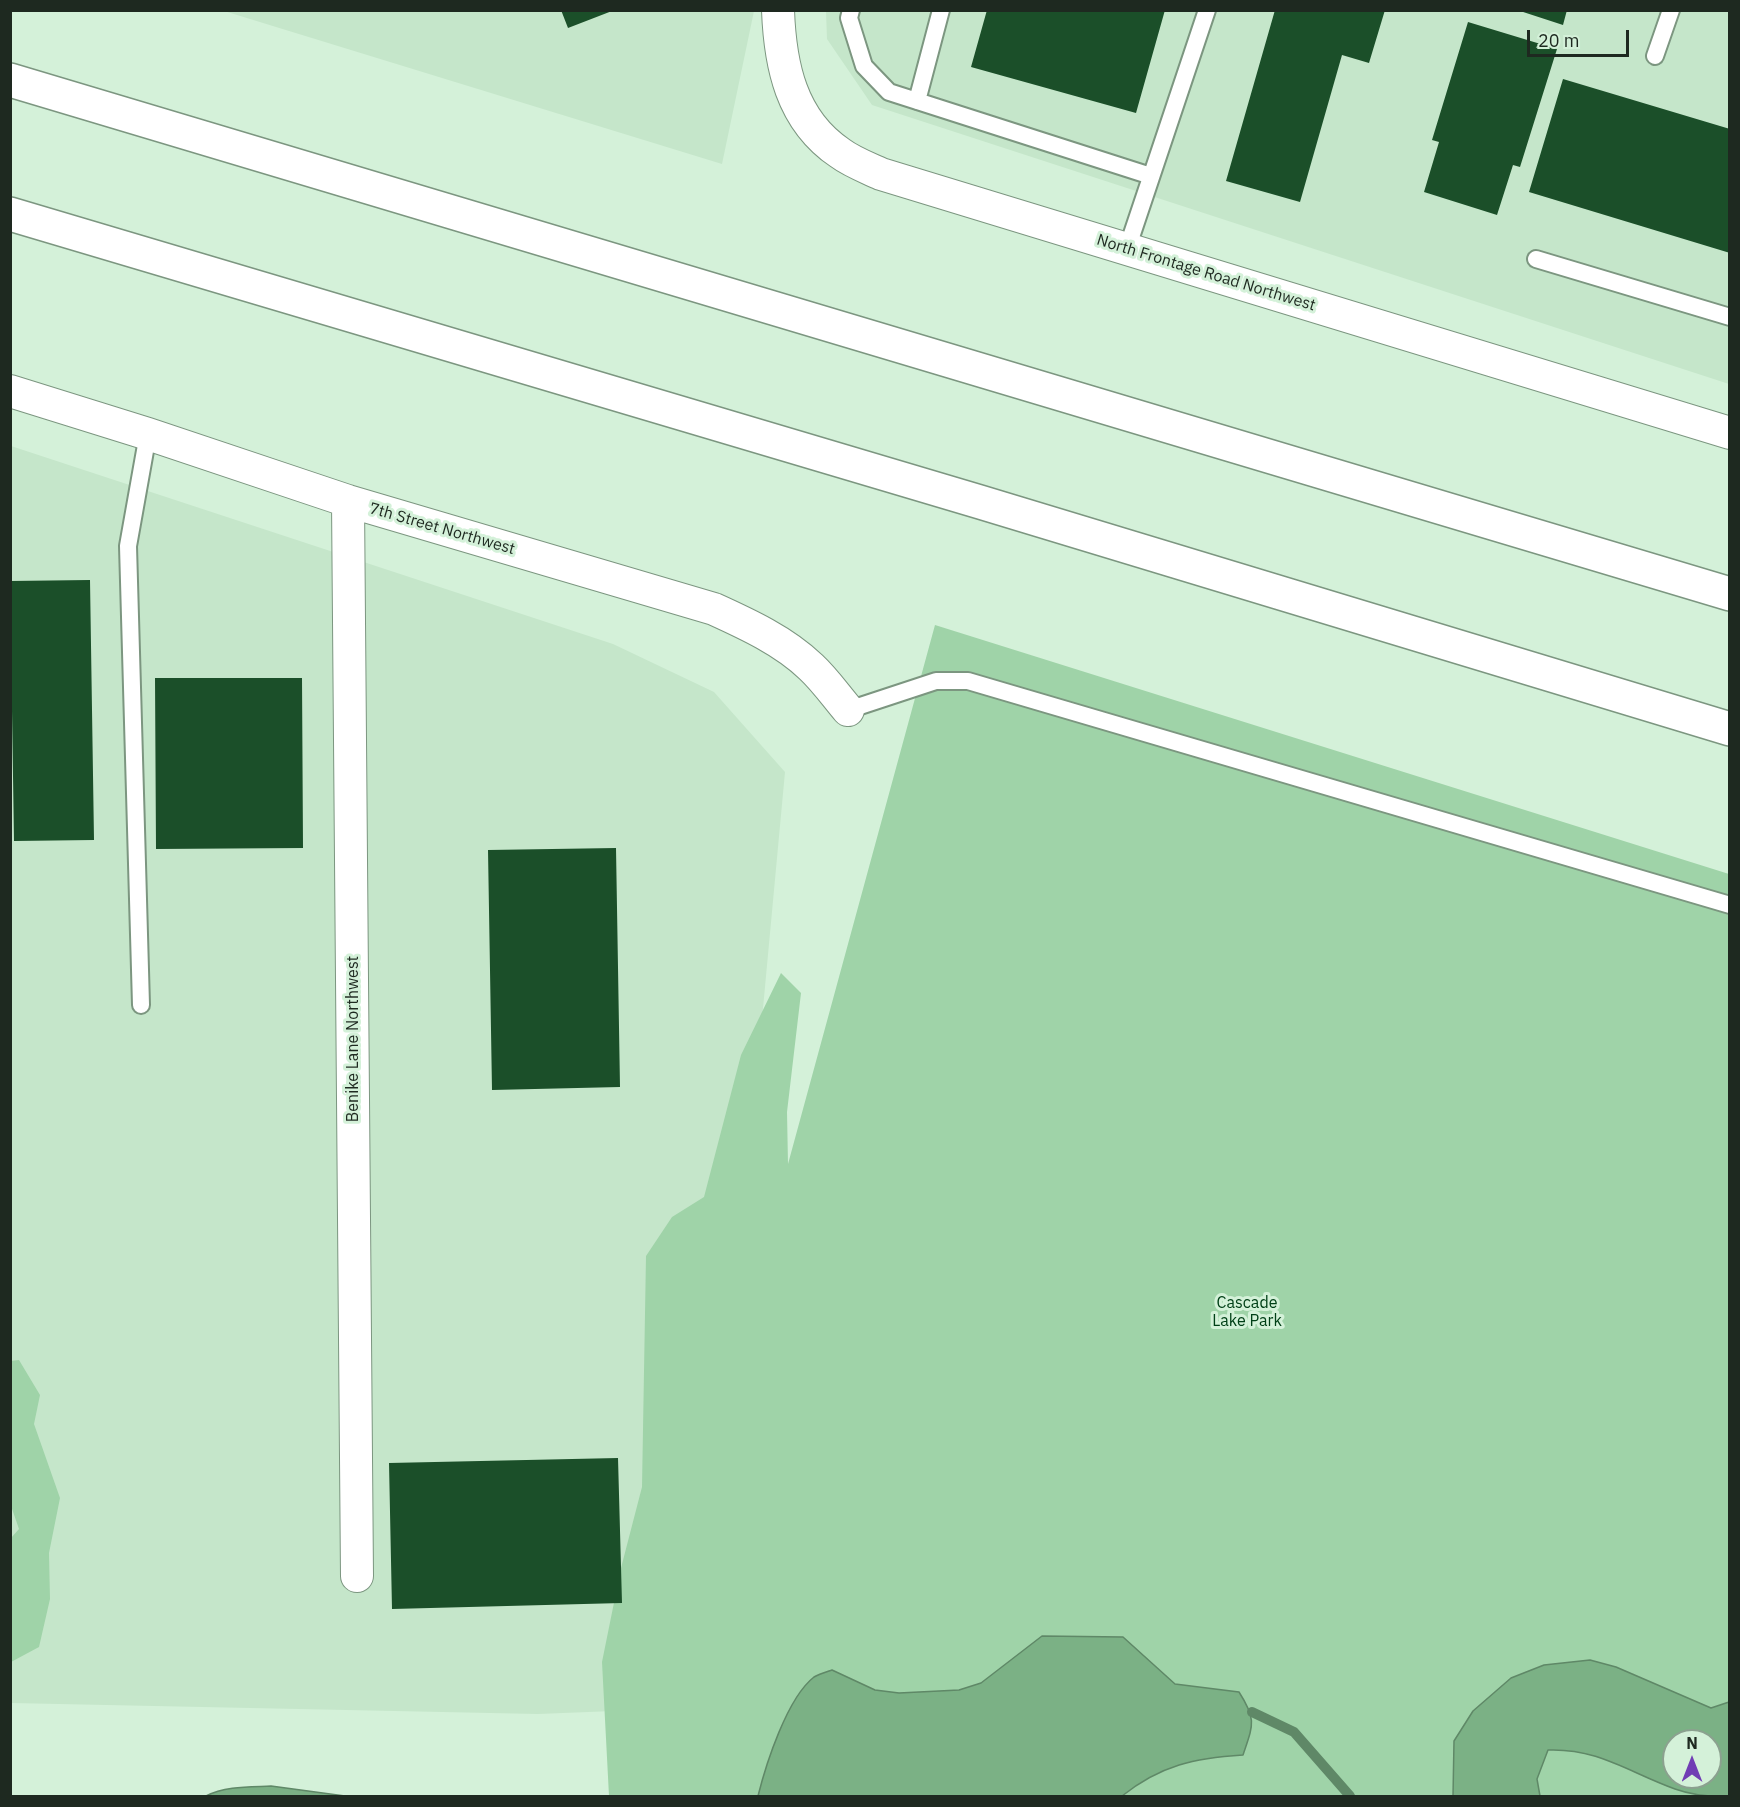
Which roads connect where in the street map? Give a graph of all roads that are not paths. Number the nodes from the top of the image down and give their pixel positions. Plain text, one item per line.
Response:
1 (778, 10) edge
2 (851, 10) edge
3 (941, 10) edge
4 (1207, 10) edge
5 (1671, 10) edge
6 (1655, 56) dead end
7 (10, 80) edge
8 (917, 101) junction
9 (1151, 176) junction
10 (10, 214) edge
11 (1127, 249) junction
12 (1536, 259) dead end
13 (1730, 317) edge
14 (10, 391) edge
15 (1730, 433) edge
16 (148, 434) junction
17 (348, 501) junction
18 (1730, 594) edge
19 (848, 710) joint
20 (1730, 729) edge
21 (1730, 905) edge
22 (141, 1005) dead end
23 (357, 1576) dead end

1 - 11 street, North Frontage Road Northwest
2 - 8 lane
3 - 8 lane
4 - 9 lane
5 - 6 lane
7 - 18 highway
8 - 9 lane
9 - 11 lane
10 - 20 highway
11 - 15 street, North Frontage Road Northwest
12 - 13 lane
14 - 16 street, 7th Street Northwest
16 - 17 street, 7th Street Northwest
16 - 22 lane
17 - 19 street, 7th Street Northwest
17 - 23 street, Benike Lane Northwest
19 - 21 lane

